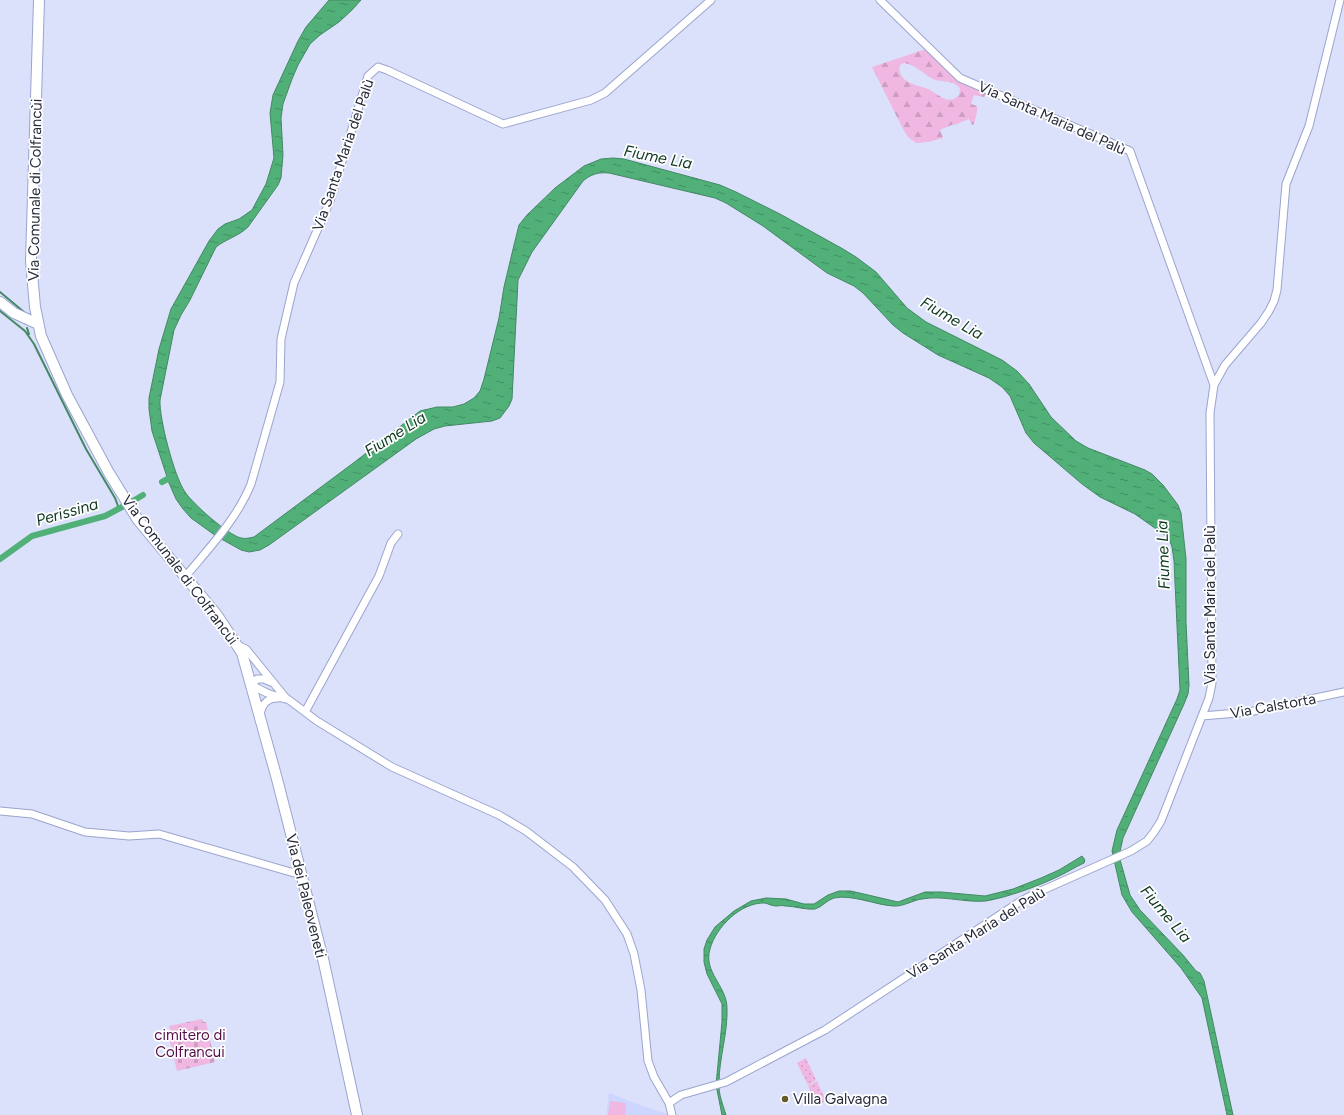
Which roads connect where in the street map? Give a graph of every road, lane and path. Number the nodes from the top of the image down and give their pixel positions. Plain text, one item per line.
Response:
1 (39, 0) edge
2 (712, 0) edge
3 (880, 0) edge
4 (1340, 0) edge
5 (0, 302) edge
6 (38, 324) junction
7 (1214, 385) junction
8 (398, 534) dead end
9 (185, 577) junction
10 (238, 645) junction
11 (251, 682) junction
12 (271, 682) junction
13 (1344, 692) edge
14 (285, 699) junction
15 (306, 712) junction
16 (1202, 716) junction
17 (260, 717) junction
18 (0, 811) edge
19 (301, 875) junction
20 (669, 1103) junction
21 (357, 1115) edge
22 (672, 1115) edge

1 - 6 main road, Via Comunale di Colfrancùi
2 - 9 street, Via Santa Maria del Palù
3 - 7 street, Via Santa Maria del Palù
4 - 7 street, Via Santa Maria del Palù
5 - 6 main road
6 - 9 main road, Via Comunale di Colfrancùi
7 - 16 street, Via Santa Maria del Palù
8 - 15 street
9 - 10 main road, Via Comunale di Colfrancùi
10 - 11 main road, Via Comunale di Colfrancùi
10 - 12 street
11 - 12 street
11 - 14 street
11 - 17 main road, Via dei Paleoveneti
12 - 14 street
13 - 16 street, Via Calstorta
14 - 15 street
14 - 17 street
15 - 20 street
16 - 20 street, Via Santa Maria del Palù
17 - 19 main road, Via dei Paleoveneti
18 - 19 street
19 - 21 main road, Via dei Paleoveneti
20 - 22 street

